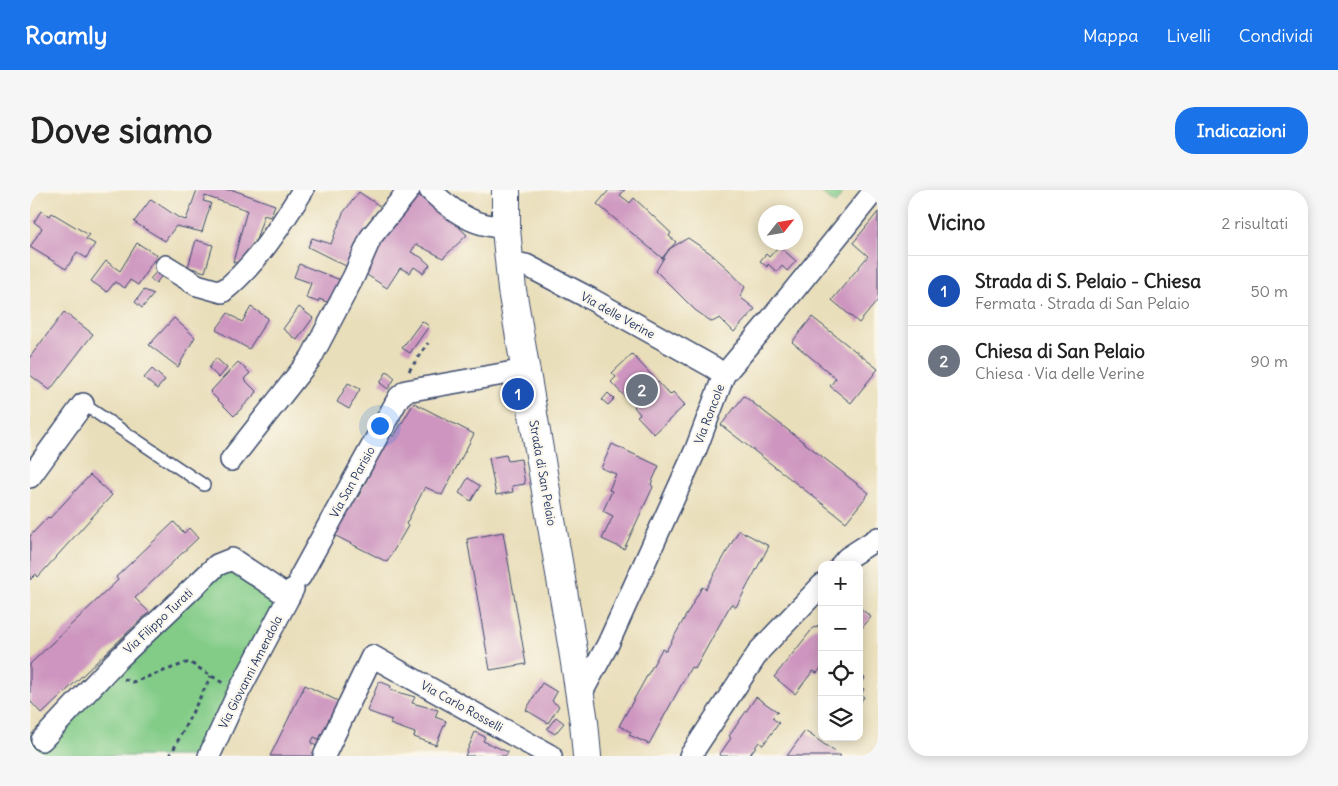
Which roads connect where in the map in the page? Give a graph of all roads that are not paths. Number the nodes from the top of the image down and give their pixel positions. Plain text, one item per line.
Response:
1 (303, 190) edge
2 (409, 190) edge
3 (430, 190) edge
4 (506, 190) edge
5 (875, 190) edge
6 (506, 228) junction
7 (509, 262) junction
8 (166, 266) dead end
9 (526, 370) junction
10 (724, 375) junction
11 (83, 404) joint
12 (231, 460) dead end
13 (30, 477) edge
14 (204, 485) dead end
15 (878, 538) edge
16 (844, 561) edge
17 (294, 588) junction
18 (818, 589) edge
19 (608, 644) junction
20 (573, 650) junction
21 (580, 696) junction
22 (39, 743) edge
23 (209, 756) edge
24 (324, 756) edge
25 (551, 756) edge
26 (588, 756) edge
27 (690, 756) edge

1 - 8 street
2 - 12 street
3 - 6 street
4 - 6 main road, Strada di San Pelaio
5 - 10 street, Via Roncole
6 - 7 main road, Strada di San Pelaio
7 - 9 main road, Strada di San Pelaio
7 - 10 street, Via delle Verine
9 - 17 street, Via San Parisio
9 - 20 main road, Strada di San Pelaio
10 - 19 street, Via Roncole
11 - 13 street
11 - 14 lane
15 - 16 street
17 - 22 street, Via Filippo Turati
17 - 23 street, Via Giovanni Amendola
18 - 27 street
19 - 20 street
19 - 21 street, Via Roncole
20 - 21 main road, Strada di San Pelaio
21 - 26 main road, Strada di San Pelaio
24 - 25 street, Via Carlo Rosselli

